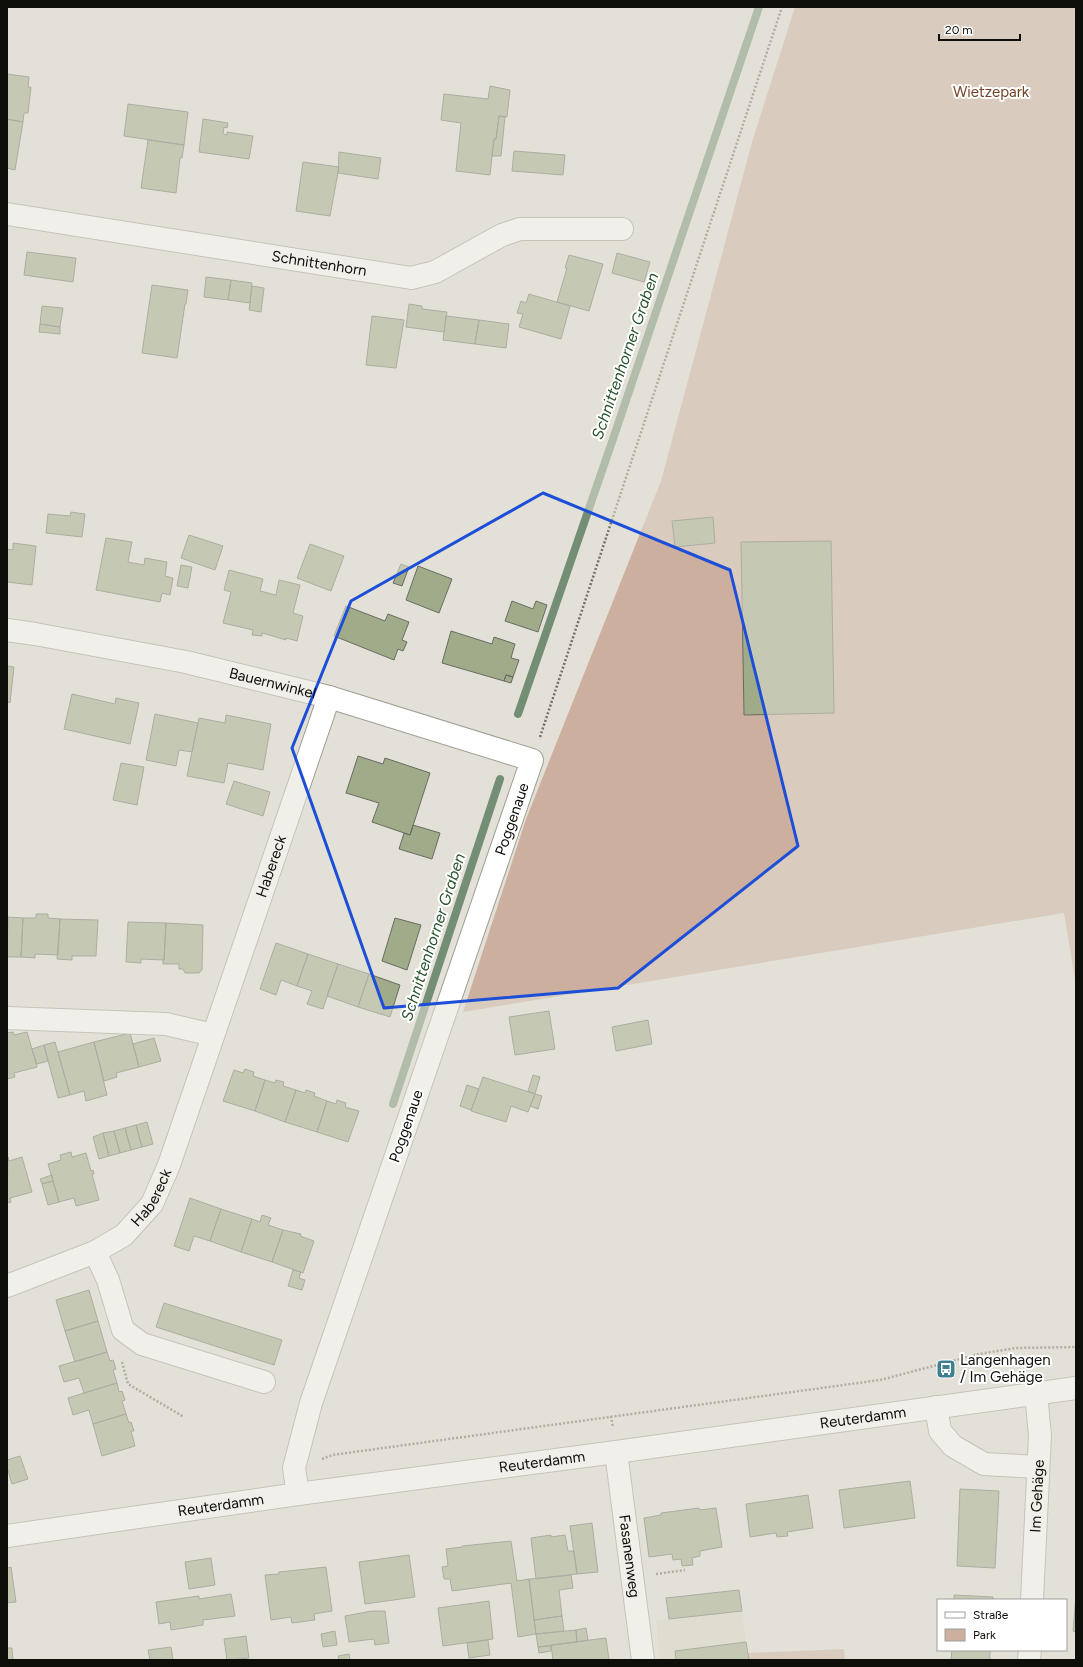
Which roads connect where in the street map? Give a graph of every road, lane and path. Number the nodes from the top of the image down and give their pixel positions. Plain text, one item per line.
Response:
1 (782, 7) edge
2 (7, 214) edge
3 (622, 229) dead end
4 (7, 630) edge
5 (329, 697) junction
6 (532, 760) junction
7 (7, 1018) edge
8 (213, 1034) junction
9 (95, 1252) junction
10 (7, 1286) edge
11 (123, 1330) junction
12 (1076, 1347) edge
13 (264, 1382) dead end
14 (1076, 1388) edge
15 (1036, 1393) junction
16 (936, 1407) junction
17 (184, 1417) dead end
18 (616, 1452) junction
19 (294, 1468) junction
20 (1038, 1468) junction
21 (298, 1494) junction
22 (7, 1536) edge
23 (1032, 1599) edge
24 (643, 1660) edge

1 - 6 path
2 - 3 street, Schnittenhorn
4 - 5 street, Bauernwinkel
5 - 6 street, Bauernwinkel
5 - 8 street, Habereck
6 - 19 street, Poggenaue
7 - 8 street
8 - 9 street, Habereck
9 - 10 street, Habereck
9 - 11 street
11 - 13 street
11 - 17 path
12 - 19 path
14 - 15 street, Reuterdamm
15 - 16 street, Reuterdamm
15 - 20 street, Im Gehäge
16 - 18 street, Reuterdamm
16 - 20 street
18 - 21 street, Reuterdamm
18 - 24 street, Fasanenweg
19 - 21 street, Poggenaue
20 - 23 street, Im Gehäge
21 - 22 street, Reuterdamm

